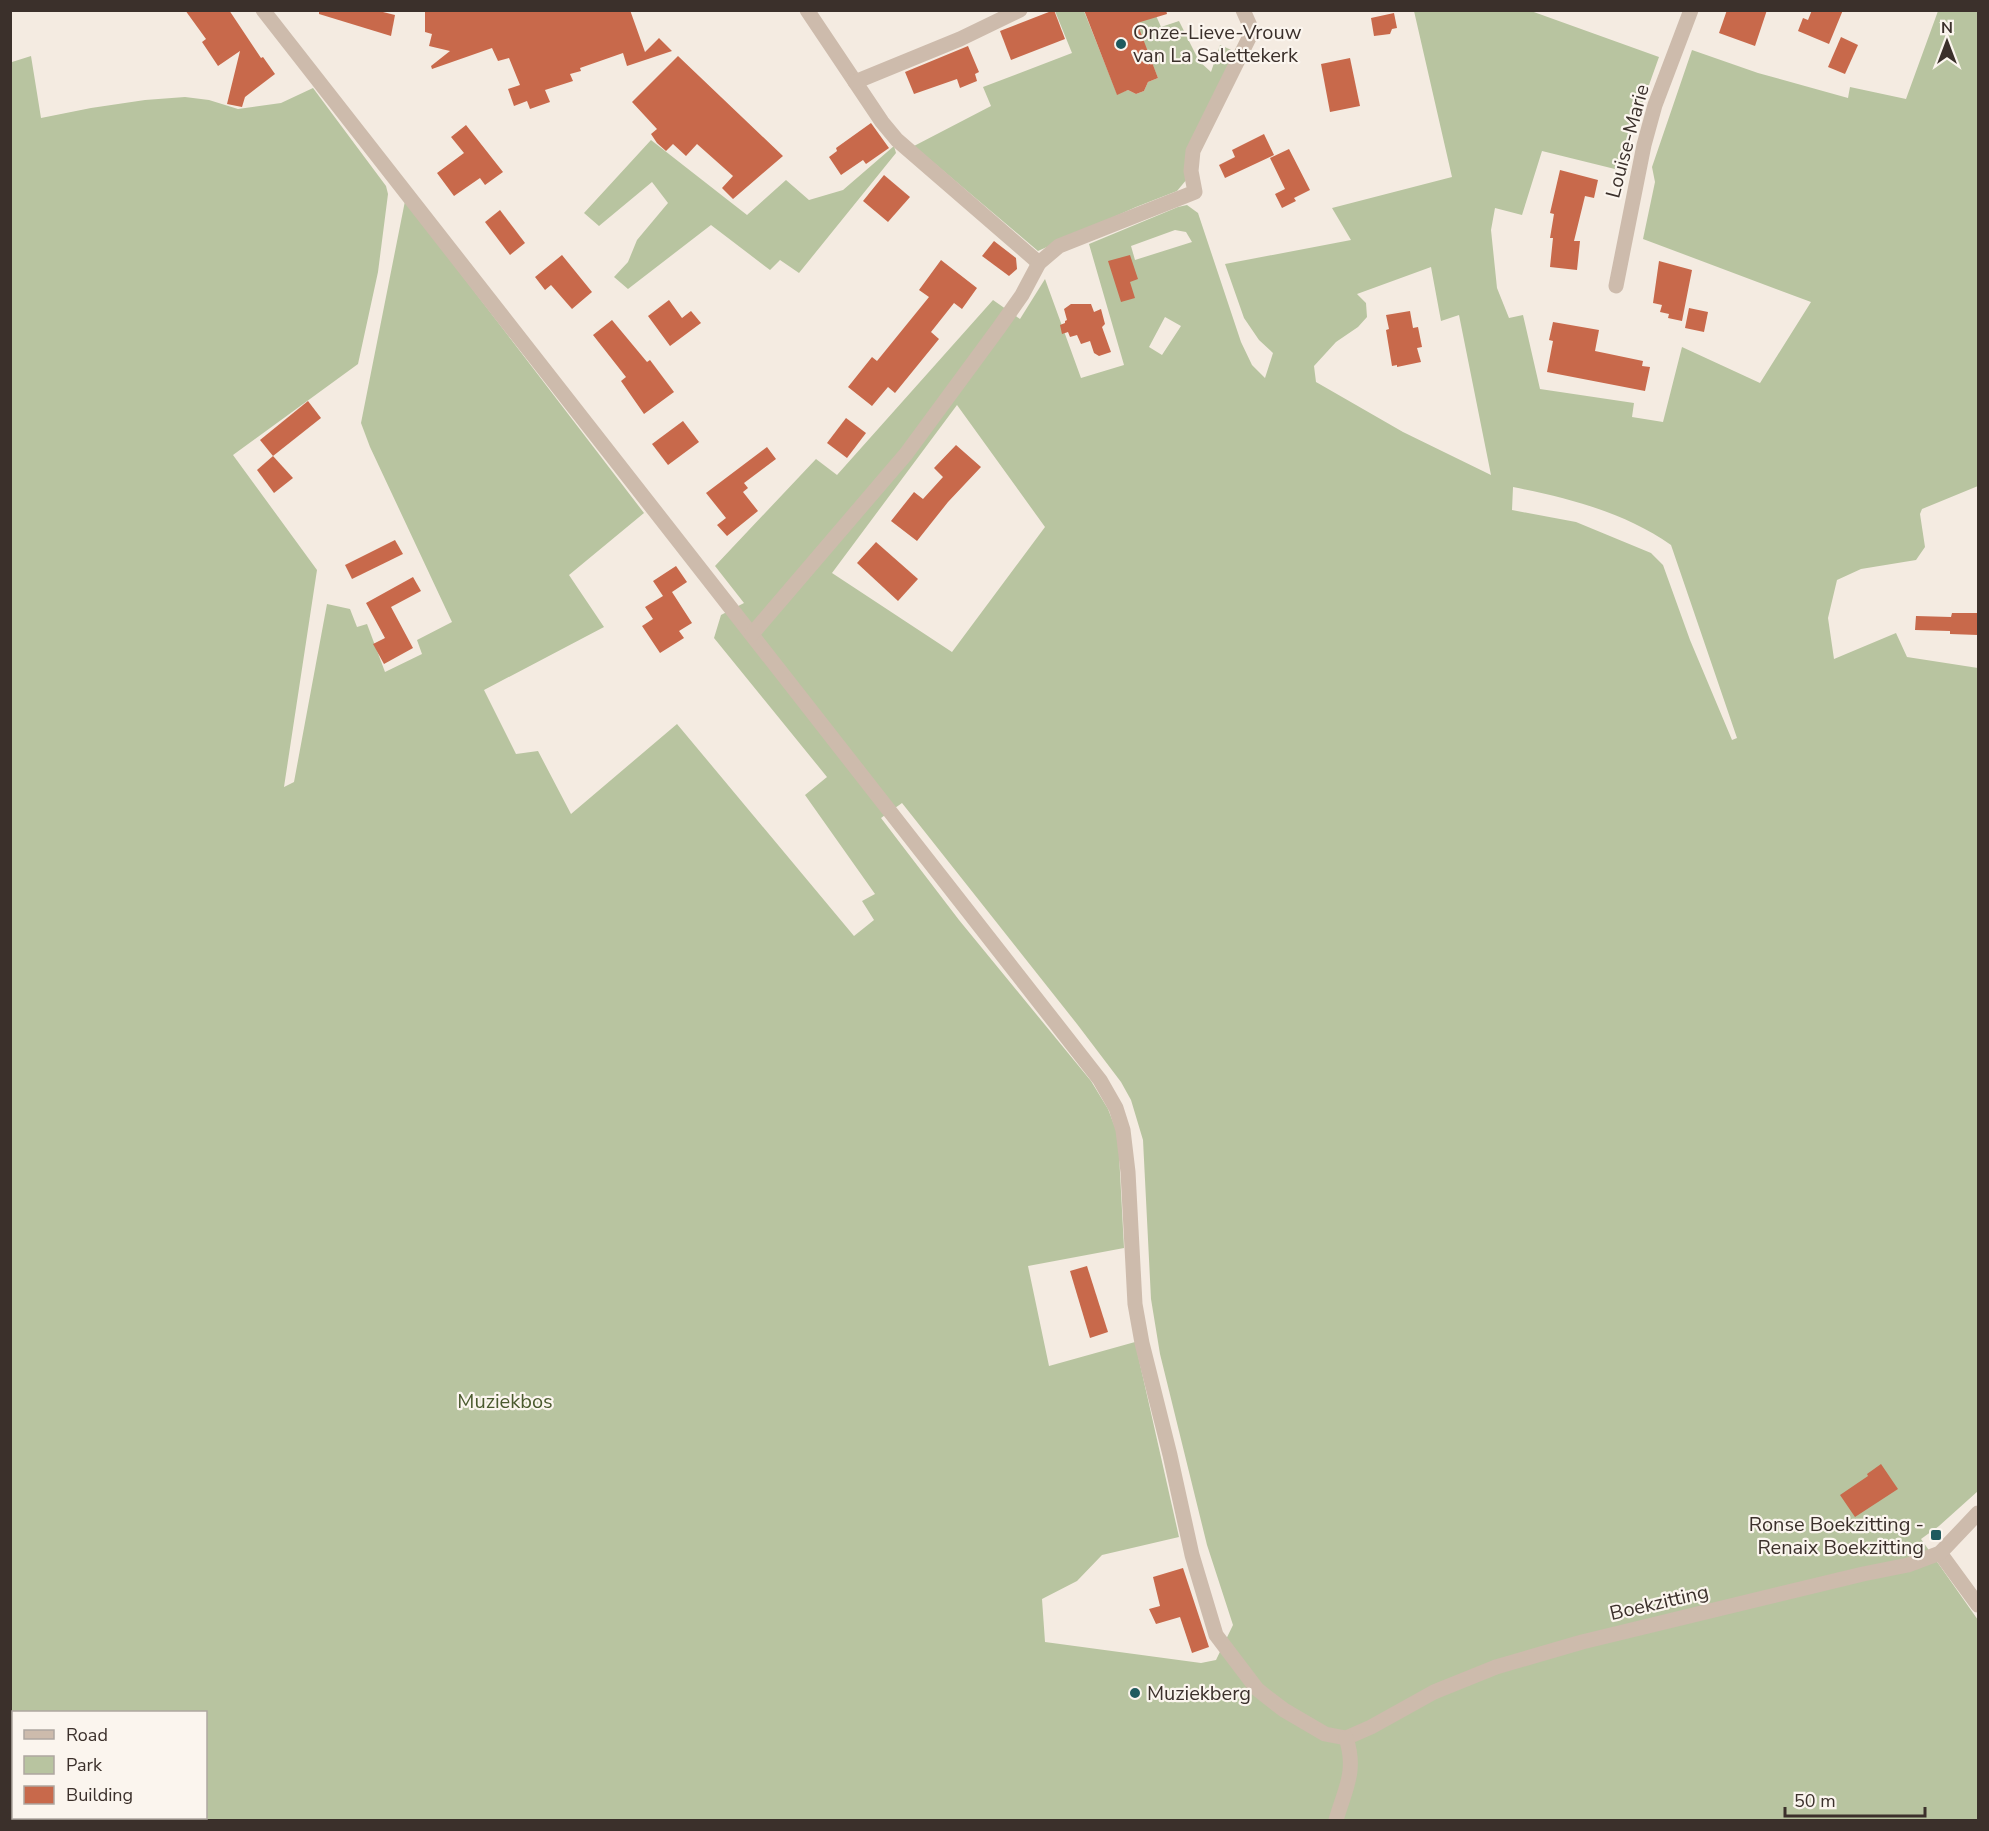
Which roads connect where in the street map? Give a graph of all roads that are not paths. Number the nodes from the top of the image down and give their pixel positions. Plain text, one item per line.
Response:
1 (263, 10) edge
2 (807, 10) edge
3 (1020, 10) edge
4 (1243, 10) edge
5 (1691, 10) edge
6 (855, 82) junction
7 (1039, 263) junction
8 (1616, 286) dead end
9 (752, 634) junction
10 (1978, 1513) edge
11 (1940, 1553) junction
12 (1978, 1605) edge
13 (1346, 1738) junction
14 (1336, 1821) edge

1 - 9 street
2 - 6 street
3 - 6 street
4 - 7 street
5 - 8 street, Louise-Marie
6 - 7 street
7 - 9 street
9 - 13 street
10 - 11 street, Boekzitting
11 - 12 street
11 - 13 street, Boekzitting
13 - 14 street

